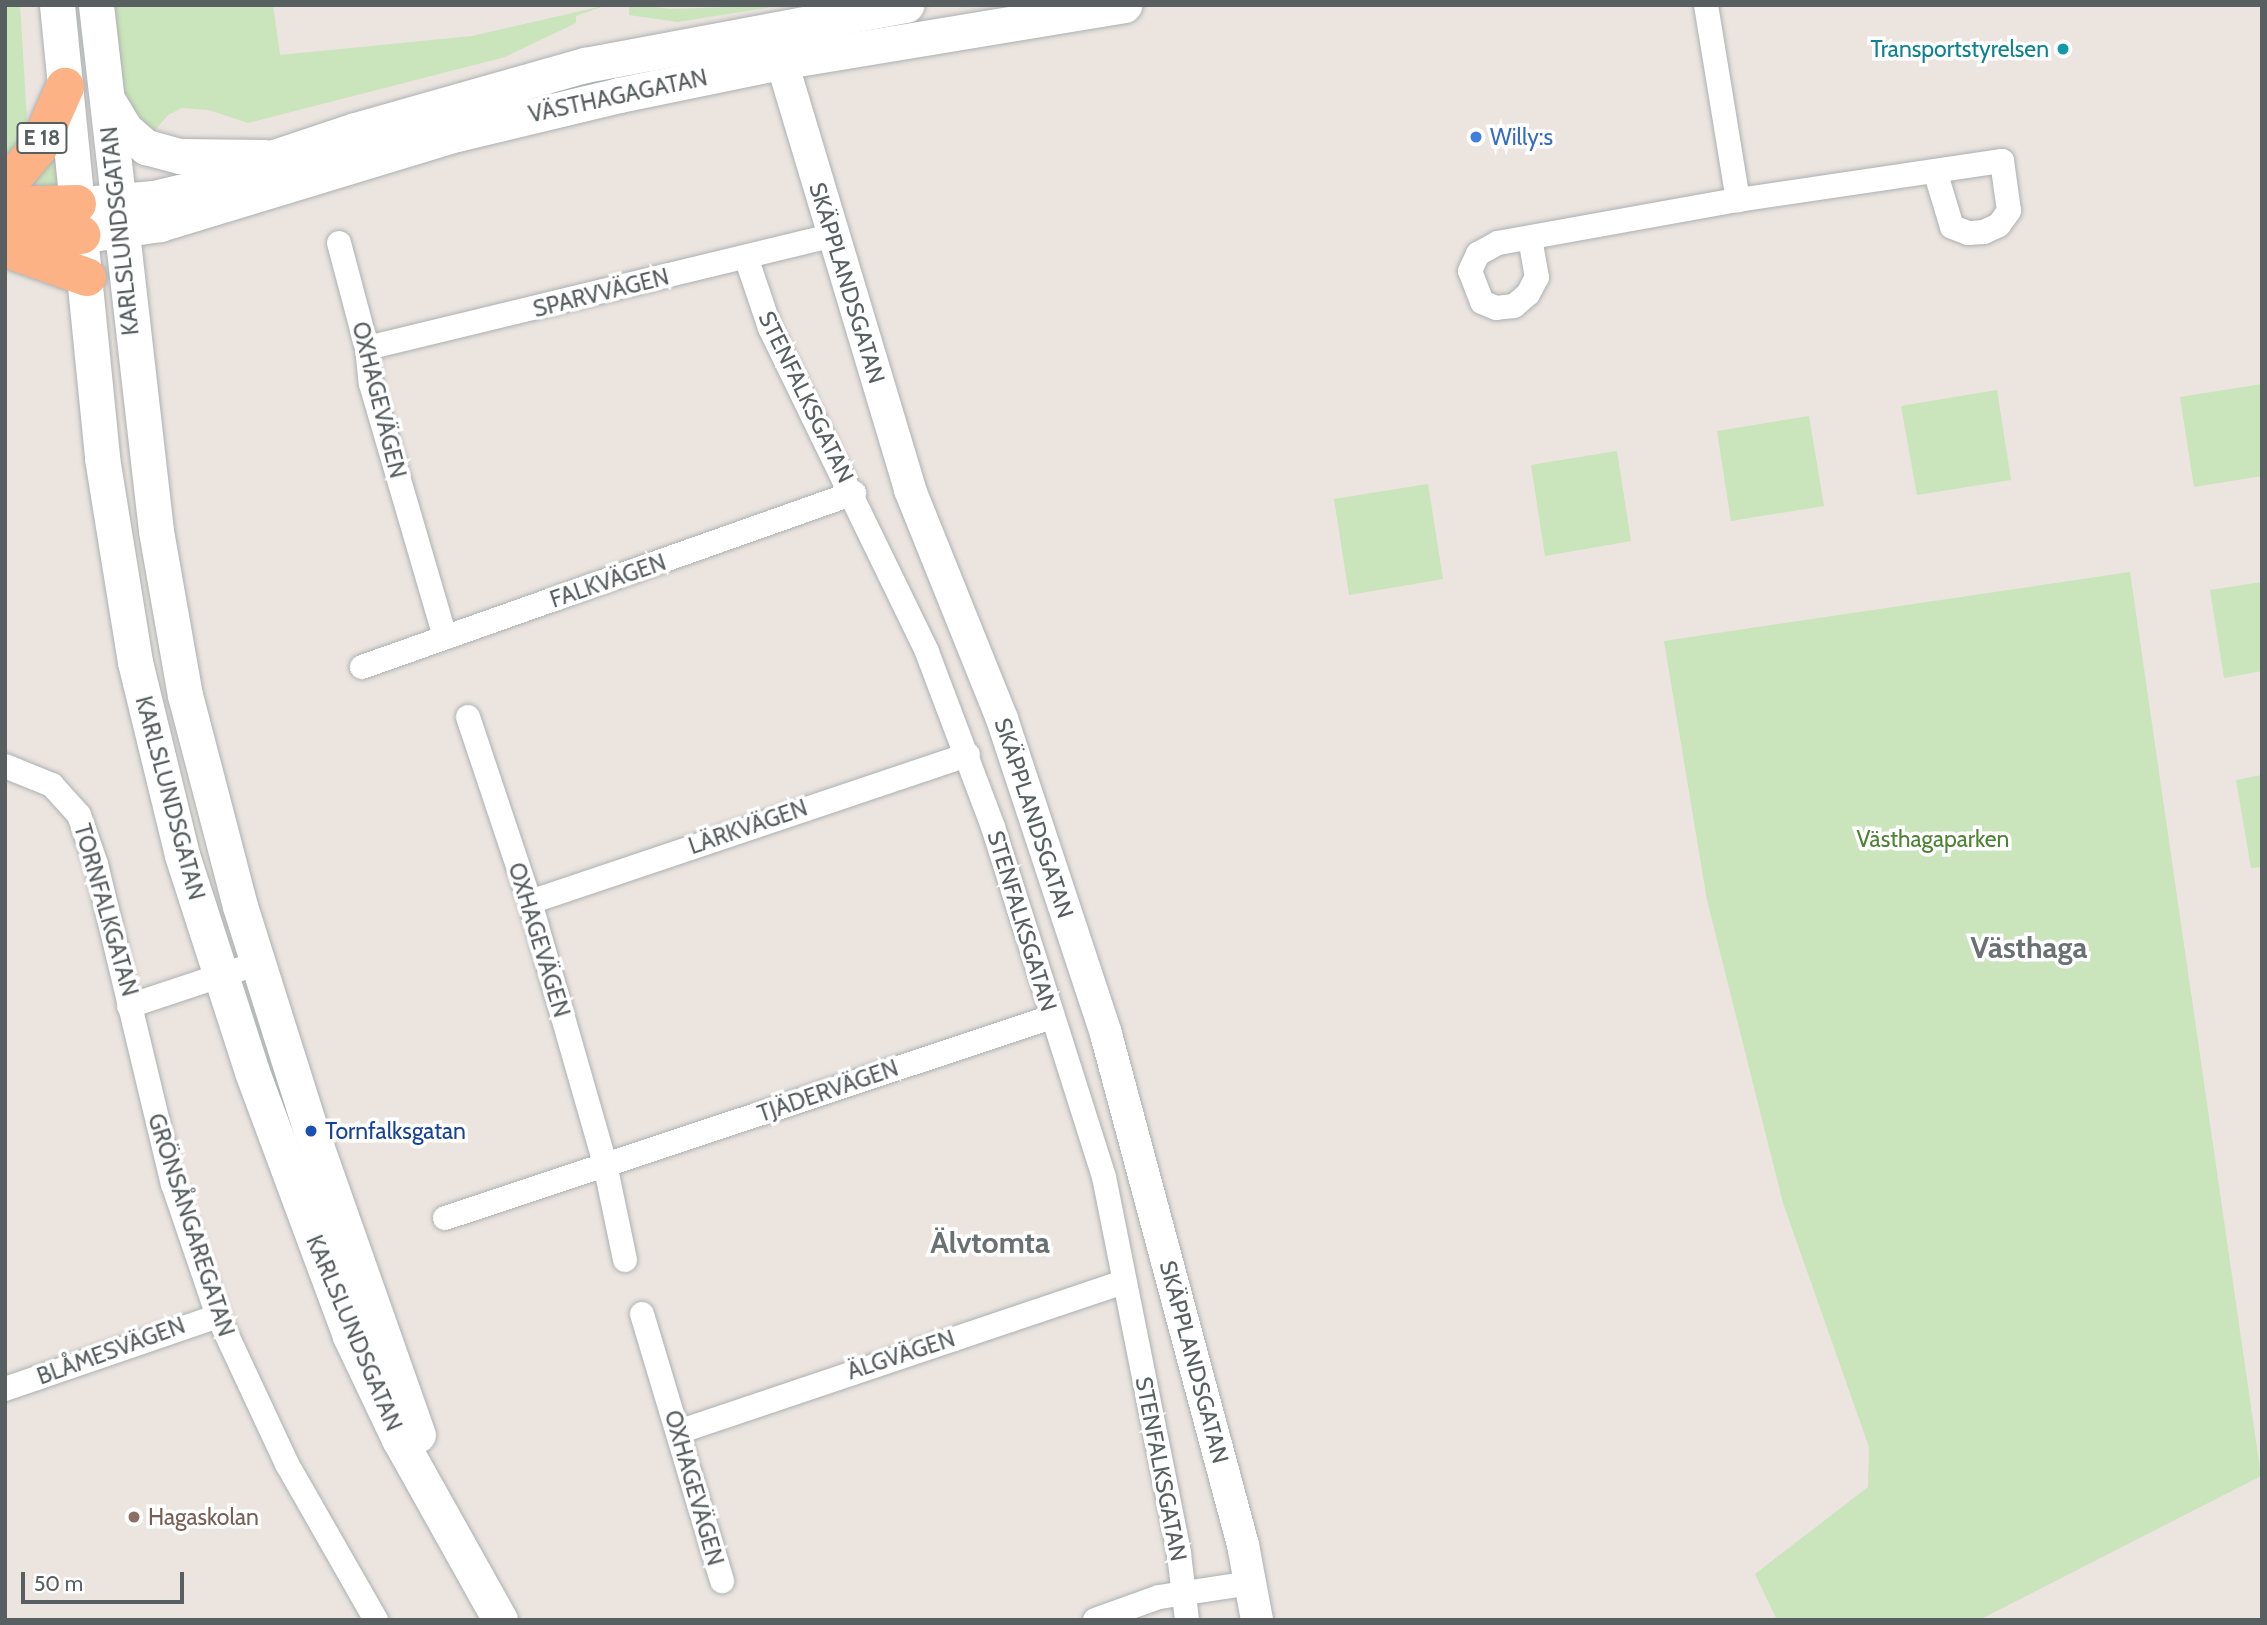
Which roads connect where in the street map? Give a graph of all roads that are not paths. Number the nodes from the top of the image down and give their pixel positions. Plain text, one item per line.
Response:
1 (57, 5) edge
2 (96, 5) edge
3 (906, 5) edge
4 (1124, 5) edge
5 (1711, 10) edge
6 (773, 28) junction
7 (780, 62) junction
8 (65, 88) junction
9 (105, 96) junction
10 (274, 157) junction
11 (1936, 174) dead end
12 (5, 178) edge
13 (1738, 200) junction
14 (5, 206) edge
15 (119, 216) junction
16 (79, 220) junction
17 (833, 235) junction
18 (1530, 239) dead end
19 (339, 243) dead end
20 (5, 246) edge
21 (746, 257) junction
22 (87, 277) junction
23 (368, 348) junction
24 (854, 493) junction
25 (445, 637) junction
26 (362, 667) dead end
27 (468, 717) dead end
28 (968, 755) junction
29 (5, 766) edge
30 (530, 902) junction
31 (258, 963) junction
32 (220, 977) junction
33 (129, 1006) junction
34 (1052, 1017) junction
35 (605, 1164) junction
36 (445, 1218) dead end
37 (625, 1260) dead end
38 (1125, 1282) junction
39 (642, 1314) dead end
40 (218, 1316) junction
41 (5, 1389) edge
42 (678, 1432) junction
43 (457, 1543) junction
44 (722, 1581) dead end
45 (1251, 1583) junction
46 (1183, 1592) junction
47 (376, 1620) edge
48 (500, 1620) edge
49 (1095, 1620) edge
50 (1187, 1620) edge
51 (1257, 1620) edge

1 - 8 main road, KARLSLUNDSGATAN
2 - 9 main road, KARLSLUNDSGATAN
3 - 6 main road, VÄSTHAGAGATAN
4 - 7 main road, VÄSTHAGAGATAN
5 - 13 street
6 - 7 street, SKÄPPLANDSGATAN
6 - 10 main road, VÄSTHAGAGATAN
7 - 15 main road, VÄSTHAGAGATAN
7 - 17 street, SKÄPPLANDSGATAN
8 - 12 highway, E 18
8 - 16 main road, KARLSLUNDSGATAN
9 - 10 main road
9 - 15 main road, KARLSLUNDSGATAN
10 - 15 main road, VÄSTHAGAGATAN
11 - 13 street
13 - 18 street
14 - 16 highway
15 - 16 main road
15 - 31 main road, KARLSLUNDSGATAN
16 - 20 highway
16 - 22 main road, KARLSLUNDSGATAN
17 - 21 street, SPARVVÄGEN
17 - 45 street, SKÄPPLANDSGATAN
19 - 23 street, OXHAGEVÄGEN
20 - 22 highway
21 - 23 street, SPARVVÄGEN
21 - 24 street, STENFALKSGATAN
22 - 32 main road, KARLSLUNDSGATAN
23 - 25 street, OXHAGEVÄGEN
24 - 25 street, FALKVÄGEN
24 - 28 street, STENFALKSGATAN
25 - 26 street, FALKVÄGEN
27 - 30 street, OXHAGEVÄGEN
28 - 30 street, LÄRKVÄGEN
28 - 34 street, STENFALKSGATAN
29 - 33 street, TORNFALKGATAN
30 - 35 street, OXHAGEVÄGEN
31 - 32 street, TORNFALKGATAN
31 - 43 main road, KARLSLUNDSGATAN
32 - 33 street, TORNFALKGATAN
32 - 43 main road, KARLSLUNDSGATAN
33 - 40 street, GRÖNSÅNGAREGATAN
34 - 35 street, TJÄDERVÄGEN
34 - 38 street, STENFALKSGATAN
35 - 36 street
35 - 37 street, OXHAGEVÄGEN
38 - 42 street, ÄLGVÄGEN
38 - 46 street, STENFALKSGATAN
39 - 42 street, OXHAGEVÄGEN
40 - 41 street, BLÅMESVÄGEN
40 - 47 street, GRÖNSÅNGAREGATAN
42 - 44 street, OXHAGEVÄGEN
43 - 48 main road, KARLSLUNDSGATAN
45 - 46 street
45 - 51 street, SKÄPPLANDSGATAN
46 - 49 street
46 - 50 street, STENFALKSGATAN

